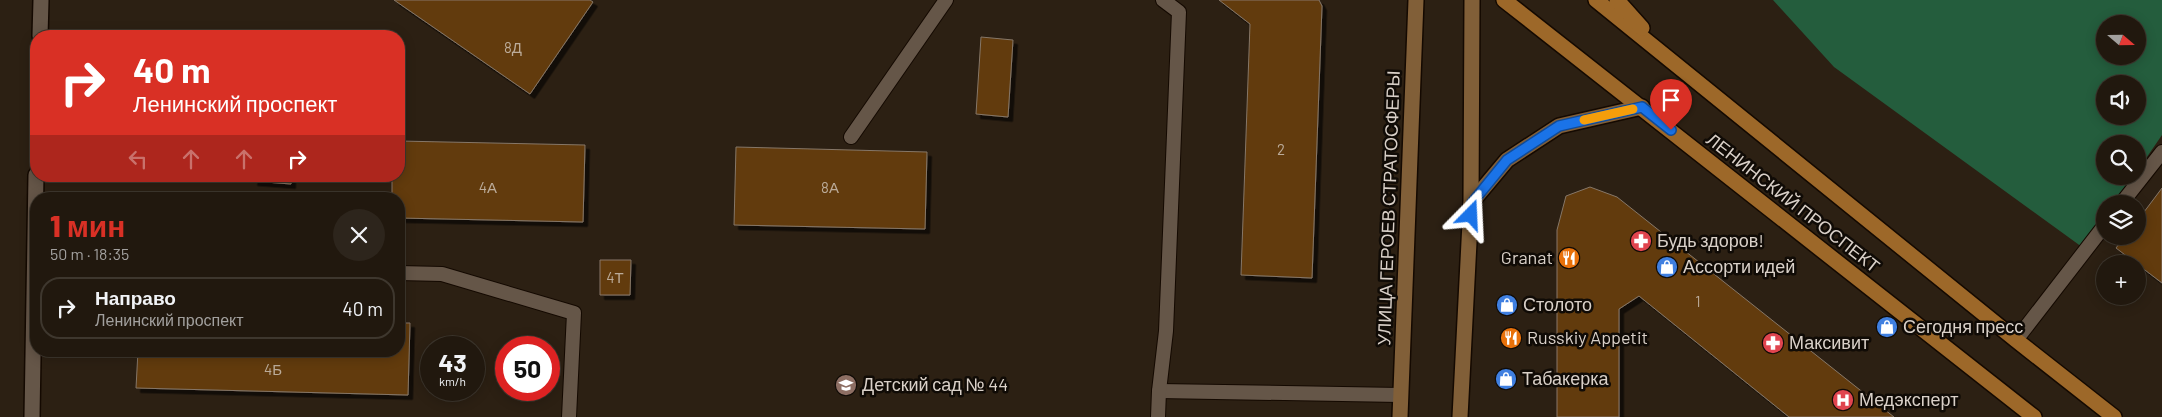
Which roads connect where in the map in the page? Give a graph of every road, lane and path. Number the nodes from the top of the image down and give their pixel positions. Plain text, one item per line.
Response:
1 (41, 0) edge
2 (946, 0) edge
3 (1163, 0) edge
4 (1416, 0) edge
5 (1472, 0) edge
6 (1504, 0) edge
7 (1596, 0) edge
8 (1617, 0) edge
9 (40, 30) edge
10 (1674, 65) junction
11 (1642, 107) junction
12 (851, 137) dead end
13 (2162, 152) edge
14 (2129, 195) edge
15 (1472, 203) junction
16 (2096, 237) edge
17 (405, 273) edge
18 (2016, 340) junction
19 (33, 357) edge
20 (1159, 391) junction
21 (1400, 395) junction
22 (32, 417) edge
23 (569, 417) edge
24 (1158, 417) edge
25 (1400, 417) edge
26 (1460, 417) edge
27 (2034, 417) edge
28 (2114, 417) edge

1 - 9 street
2 - 12 lane
3 - 20 lane
4 - 21 main road, УЛИЦА ГЕРОЕВ СТРАТОСФЕРЫ
5 - 15 main road
6 - 11 main road, ЛЕНИНСКИЙ ПРОСПЕКТ
7 - 10 main road, ЛЕНИНСКИЙ ПРОСПЕКТ
8 - 10 main road
10 - 18 main road, ЛЕНИНСКИЙ ПРОСПЕКТ
11 - 15 main road
11 - 27 main road, ЛЕНИНСКИЙ ПРОСПЕКТ
13 - 14 lane
15 - 26 main road
16 - 18 lane
17 - 23 lane
18 - 28 main road, ЛЕНИНСКИЙ ПРОСПЕКТ
19 - 22 street
20 - 21 lane
20 - 24 lane
21 - 25 main road, УЛИЦА ГЕРОЕВ СТРАТОСФЕРЫ

